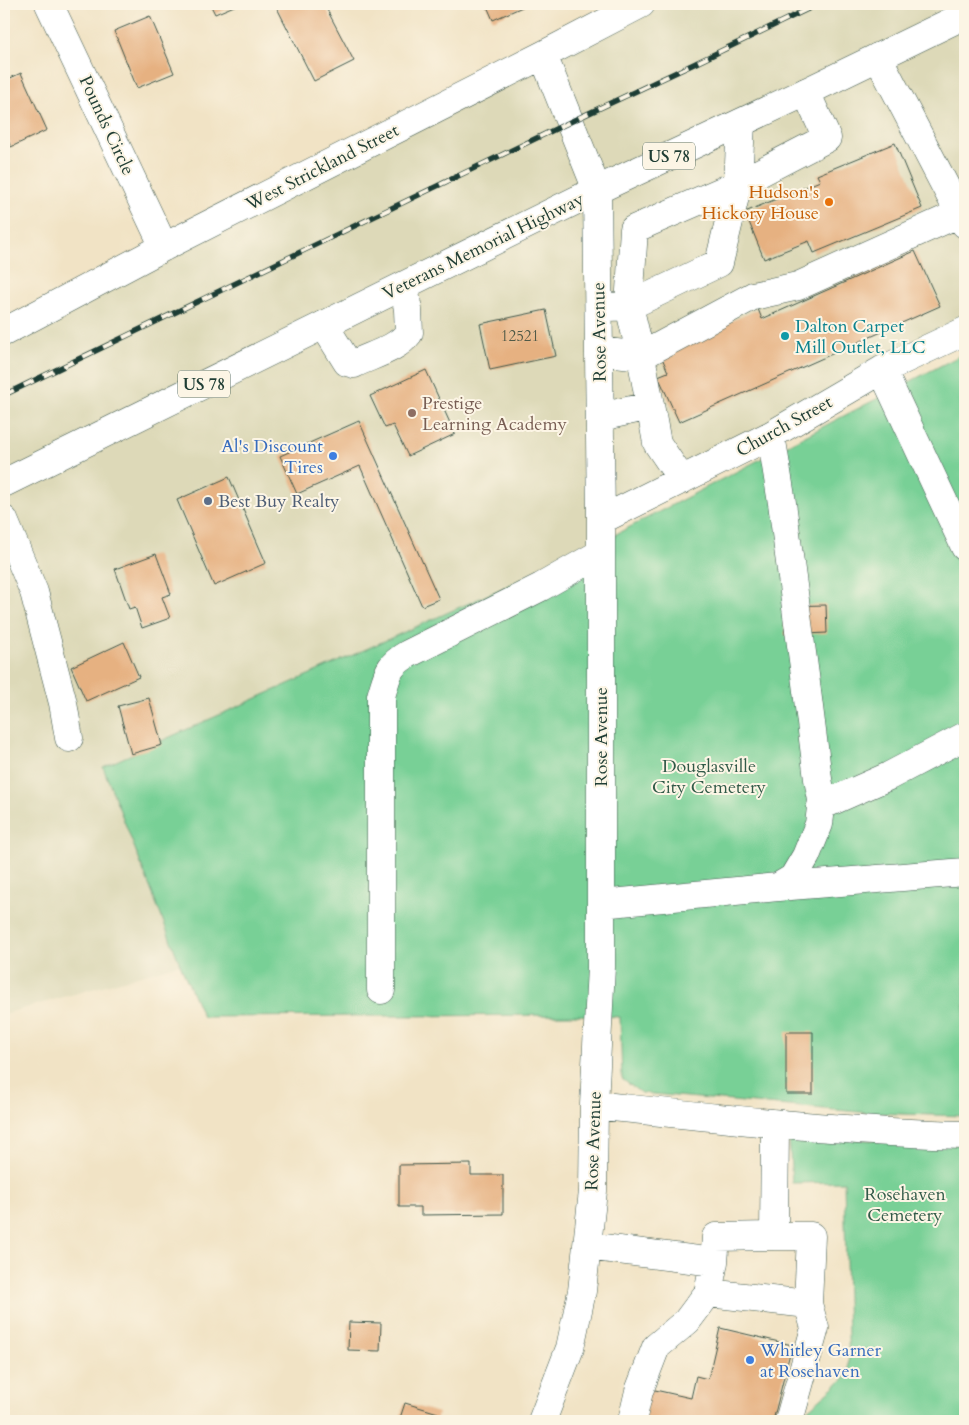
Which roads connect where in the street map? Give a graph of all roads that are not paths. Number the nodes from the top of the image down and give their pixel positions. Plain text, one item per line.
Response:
1 (49, 4) edge
2 (641, 4) edge
3 (965, 15) edge
4 (543, 55) junction
5 (878, 57) junction
6 (806, 92) junction
7 (740, 123) junction
8 (738, 184) junction
9 (597, 190) junction
10 (962, 219) edge
11 (164, 247) junction
12 (404, 286) junction
13 (629, 306) junction
14 (599, 307) junction
15 (324, 325) junction
16 (965, 331) edge
17 (4, 332) edge
18 (599, 352) junction
19 (640, 356) junction
20 (882, 370) junction
21 (650, 406) junction
22 (600, 417) junction
23 (771, 436) junction
24 (682, 480) junction
25 (4, 483) edge
26 (4, 520) edge
27 (601, 520) junction
28 (965, 547) edge
29 (601, 553) junction
30 (965, 736) edge
31 (68, 738) dead end
32 (822, 806) junction
33 (965, 872) edge
34 (778, 887) junction
35 (601, 904) junction
36 (381, 990) dead end
37 (594, 1104) junction
38 (775, 1124) junction
39 (965, 1136) edge
40 (774, 1236) junction
41 (587, 1246) junction
42 (714, 1262) junction
43 (708, 1293) junction
44 (808, 1304) junction
45 (542, 1421) edge
46 (632, 1421) edge
47 (788, 1421) edge

1 - 11 street, Pounds Circle
2 - 4 street, West Strickland Street
3 - 5 street, Veterans Memorial Highway / US 78
4 - 9 street, Rose Avenue
4 - 11 street, West Strickland Street
5 - 6 street, Veterans Memorial Highway / US 78
5 - 10 street
6 - 7 street, Veterans Memorial Highway / US 78
6 - 8 street
7 - 8 street
7 - 9 street, Veterans Memorial Highway / US 78
8 - 13 street
8 - 13 street
9 - 12 street, Veterans Memorial Highway / US 78
9 - 14 street, Rose Avenue
10 - 19 street
11 - 17 street, West Strickland Street
12 - 15 street, Veterans Memorial Highway / US 78
12 - 15 street
13 - 14 street
13 - 19 street
14 - 18 street, Rose Avenue
15 - 25 street, Veterans Memorial Highway / US 78
16 - 20 street, Church Street
18 - 19 street
18 - 22 street, Rose Avenue
19 - 21 street
20 - 23 street, Church Street
20 - 28 street
21 - 22 street
21 - 24 street
22 - 27 street, Rose Avenue
23 - 24 street, Church Street
23 - 32 street
24 - 27 street, Church Street
26 - 31 street
27 - 29 street, Rose Avenue
29 - 35 street, Rose Avenue
29 - 36 street
30 - 32 street
32 - 34 street
33 - 34 street
34 - 35 street
35 - 37 street, Rose Avenue
37 - 38 street
37 - 41 street, Rose Avenue
38 - 39 street
38 - 40 street
40 - 42 street
40 - 44 street
41 - 42 street
41 - 45 street, Rose Avenue
42 - 43 street
43 - 44 street
43 - 46 street
44 - 47 street

